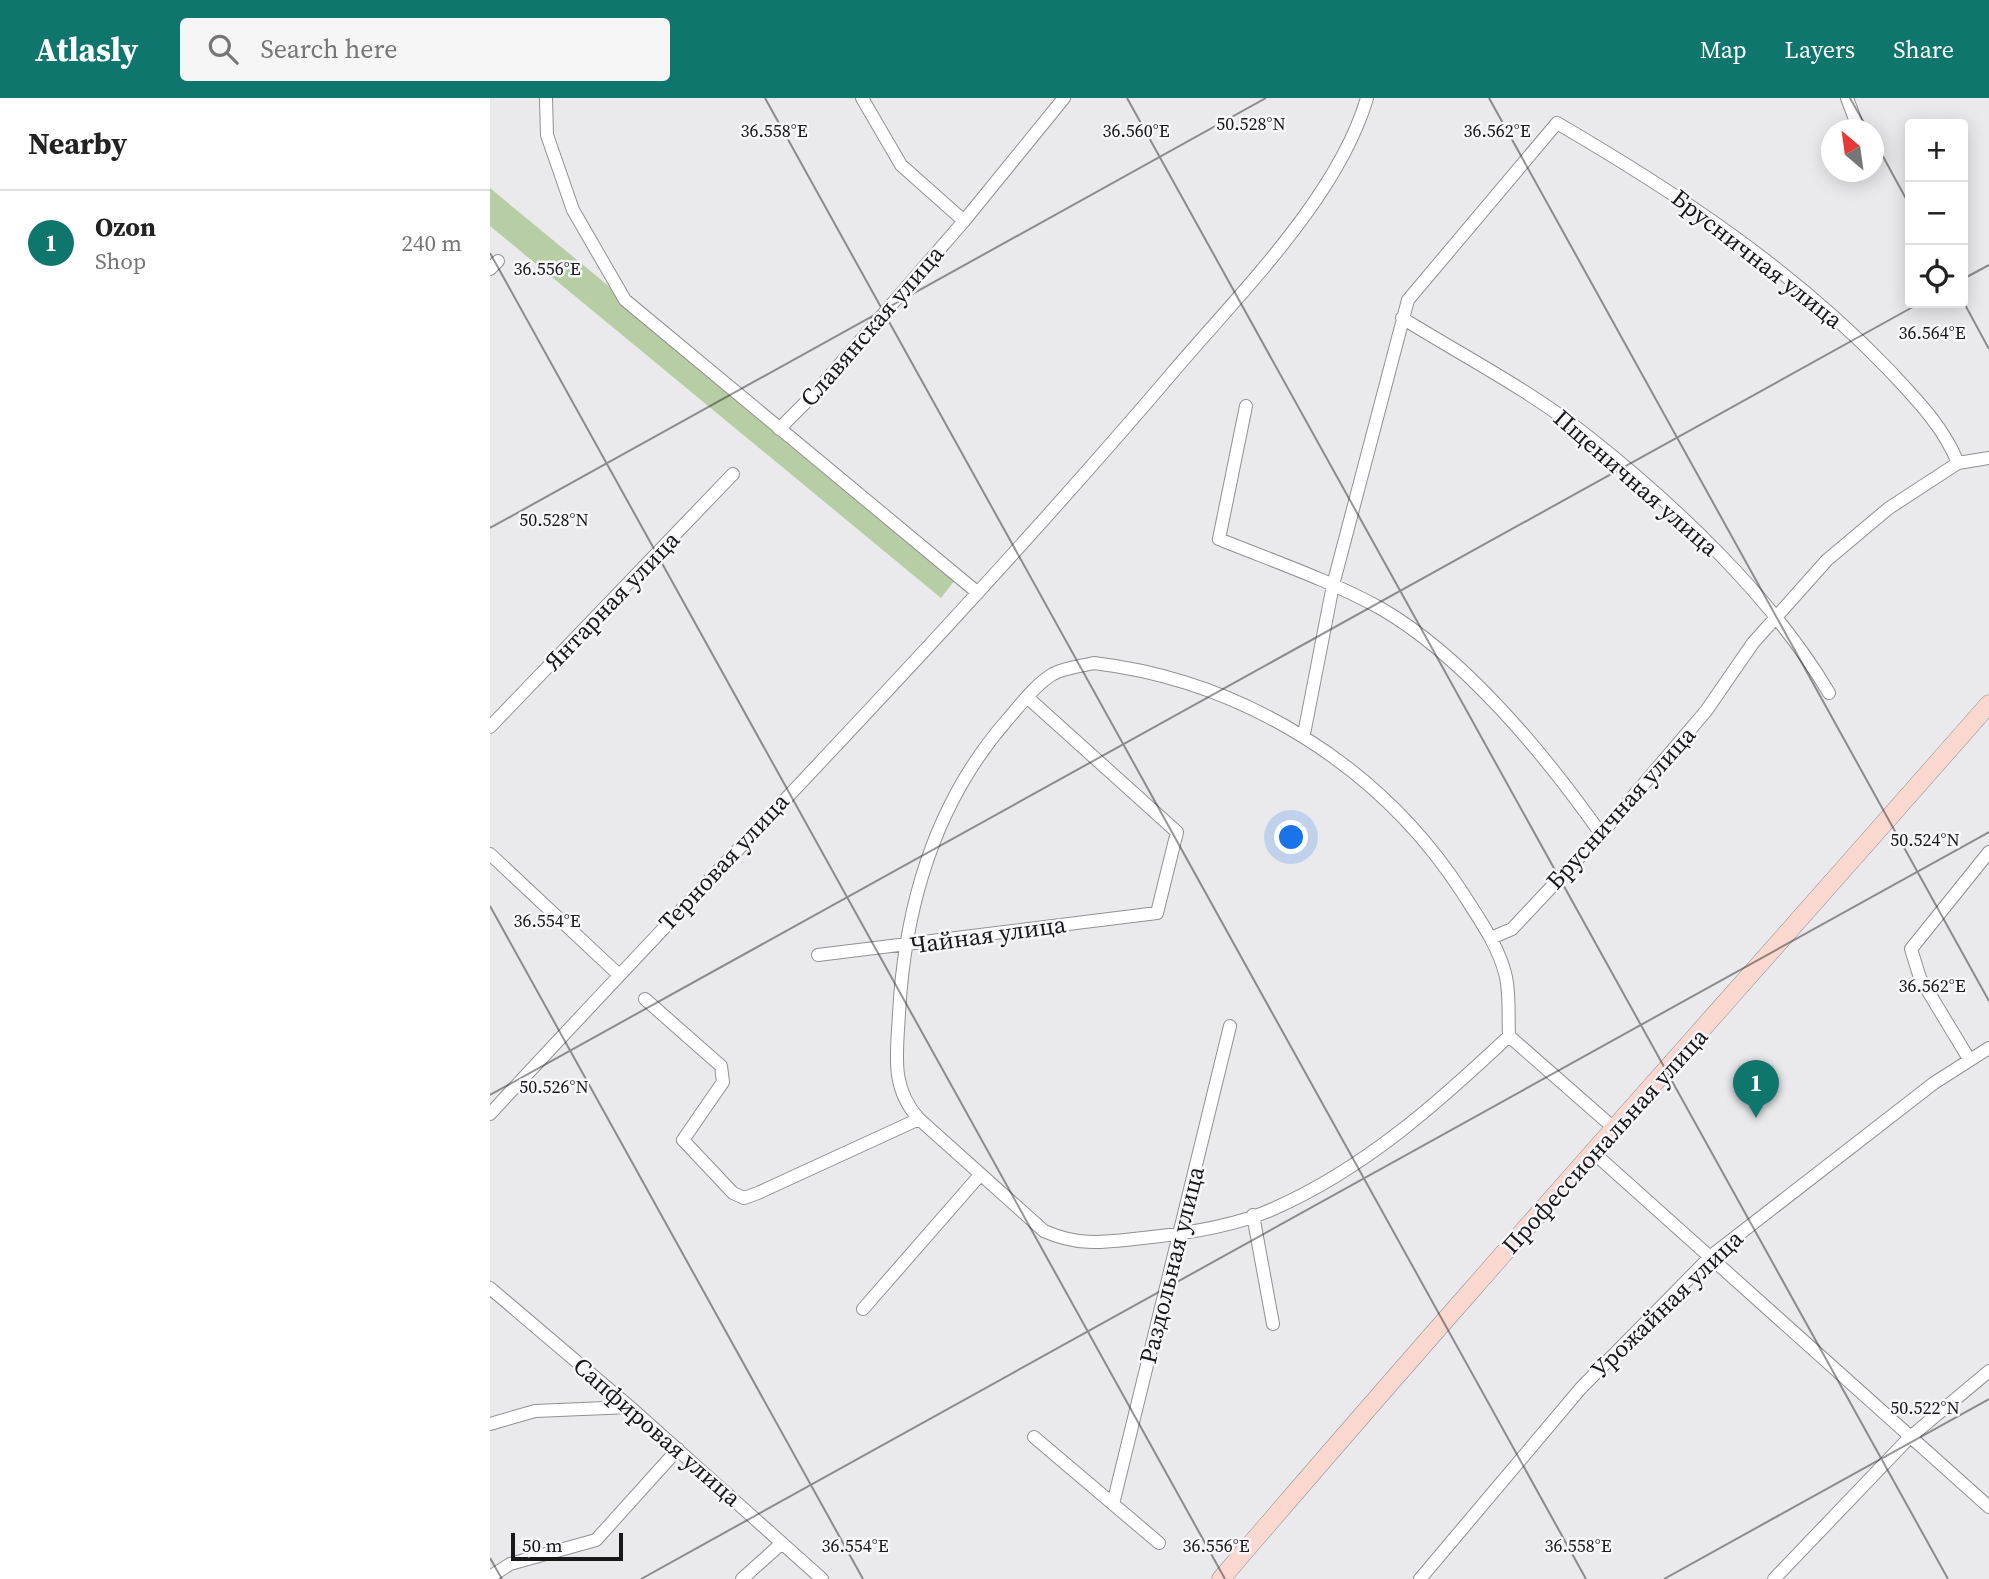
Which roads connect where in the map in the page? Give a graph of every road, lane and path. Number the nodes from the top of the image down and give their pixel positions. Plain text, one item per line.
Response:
1 (546, 98) edge
2 (862, 98) edge
3 (1064, 98) edge
4 (1367, 98) edge
5 (1847, 98) edge
6 (1855, 119) edge
7 (964, 221) junction
8 (1402, 318) junction
9 (1246, 406) dead end
10 (779, 429) junction
11 (1989, 458) edge
12 (1958, 463) junction
13 (733, 474) dead end
14 (1333, 584) junction
15 (978, 593) junction
16 (1776, 616) junction
17 (1829, 693) dead end
18 (1027, 698) junction
19 (1989, 704) edge
20 (490, 727) edge
21 (1304, 734) junction
22 (1601, 834) junction
23 (1989, 852) edge
24 (490, 854) edge
25 (1491, 938) junction
26 (904, 947) junction
27 (818, 955) dead end
28 (618, 974) junction
29 (645, 999) dead end
30 (1230, 1027) dead end
31 (1509, 1036) junction
32 (1989, 1048) edge
33 (1969, 1059) junction
34 (490, 1114) edge
35 (919, 1119) junction
36 (1615, 1129) junction
37 (1595, 1154) junction
38 (979, 1175) junction
39 (1253, 1215) junction
40 (1180, 1234) junction
41 (1711, 1256) junction
42 (490, 1288) edge
43 (863, 1309) dead end
44 (1273, 1324) dead end
45 (1989, 1371) edge
46 (630, 1406) junction
47 (490, 1424) edge
48 (1034, 1437) dead end
49 (1909, 1438) junction
50 (678, 1450) junction
51 (1112, 1504) junction
52 (1989, 1507) edge
53 (782, 1543) junction
54 (1159, 1543) dead end
55 (490, 1577) edge
56 (742, 1579) edge
57 (822, 1579) edge
58 (1221, 1579) edge
59 (1420, 1579) edge
60 (1774, 1579) edge

1 - 10 street
2 - 7 street
3 - 7 street, Славянская улица
4 - 15 street, Терновая улица
5 - 6 street
7 - 10 street, Славянская улица
8 - 12 street, Брусничная улица
8 - 14 street, Брусничная улица
8 - 16 street, Пщеничная улица
9 - 14 street
10 - 15 street
11 - 12 street
12 - 16 street, Брусничная улица
13 - 20 street, Янтарная улица
14 - 21 street, Брусничная улица
14 - 22 street
15 - 28 street, Терновая улица
16 - 17 street, Пщеничная улица
16 - 22 street, Брусничная улица
18 - 21 street
18 - 26 street
18 - 26 street, Чайная улица
19 - 36 street, Профессиональная улица
21 - 25 street
22 - 25 street, Брусничная улица
23 - 33 street
24 - 28 street
25 - 31 street
26 - 27 street, Чайная улица
26 - 35 street
28 - 34 street, Терновая улица
29 - 35 street
30 - 40 street, Раздольная улица
31 - 36 street
31 - 39 street
32 - 33 street, Урожайная улица
33 - 41 street, Урожайная улица
35 - 38 street
36 - 37 street, Профессиональная улица
37 - 41 street
37 - 58 street, Профессиональная улица
38 - 40 street
38 - 43 street
39 - 40 street
39 - 44 street
40 - 51 street, Раздольная улица
41 - 49 street
41 - 59 street, Урожайная улица
42 - 46 street, Сапфировая улица
45 - 49 street
46 - 47 street
46 - 50 street, Сапфировая улица
48 - 51 street
49 - 52 street
49 - 60 street
50 - 53 street, Сапфировая улица
50 - 55 street
51 - 54 street
53 - 56 street
53 - 57 street, Сапфировая улица

